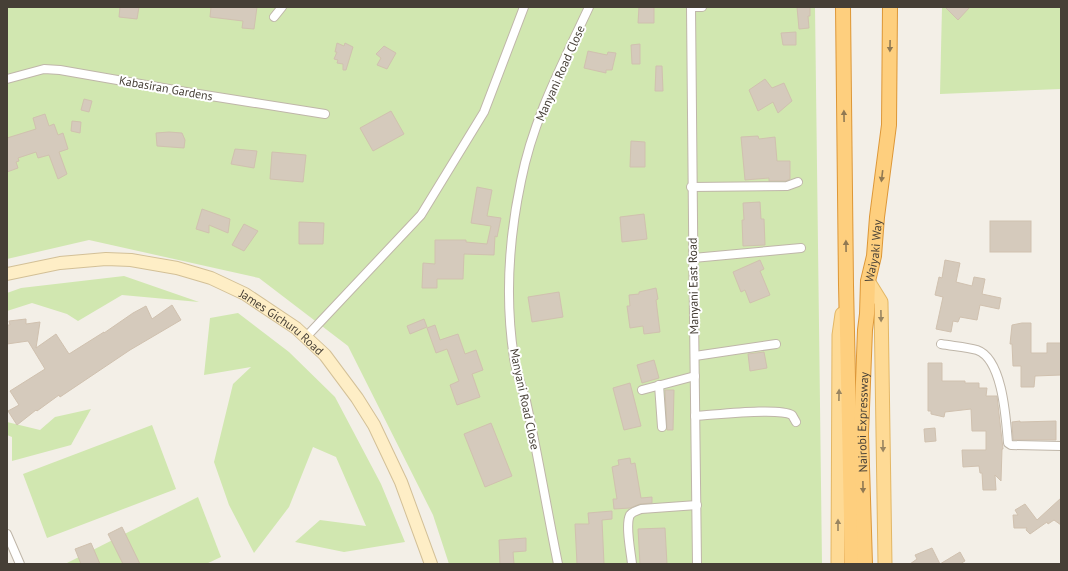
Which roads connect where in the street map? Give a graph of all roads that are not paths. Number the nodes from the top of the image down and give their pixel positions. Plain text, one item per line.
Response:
1 (282, 7) edge
2 (524, 7) edge
3 (589, 7) edge
4 (691, 7) edge
5 (702, 7) edge
6 (843, 7) edge
7 (890, 7) edge
8 (274, 17) dead end
9 (7, 79) edge
10 (325, 114) dead end
11 (798, 182) dead end
12 (691, 187) junction
13 (801, 248) dead end
14 (693, 258) junction
15 (7, 274) edge
16 (868, 281) junction
17 (846, 285) junction
18 (306, 337) junction
19 (776, 344) dead end
20 (941, 344) dead end
21 (695, 356) junction
22 (695, 376) junction
23 (659, 385) junction
24 (642, 390) dead end
25 (695, 416) junction
26 (796, 422) dead end
27 (662, 427) dead end
28 (1061, 446) edge
29 (697, 505) junction
30 (7, 534) edge
31 (20, 564) edge
32 (431, 564) edge
33 (558, 564) edge
34 (632, 564) edge
35 (697, 564) edge
36 (838, 564) edge
37 (852, 564) edge
38 (865, 564) edge
39 (885, 564) edge

1 - 8 street
2 - 18 street
3 - 33 street, Manyani Road Close
4 - 5 street
4 - 12 street, Manyani East Road
17 -> 6 highway
7 -> 16 highway, Waiyaki Way
9 - 10 street, Kabasiran Gardens
11 - 12 street
12 - 14 street, Manyani East Road
13 - 14 street
14 - 21 street, Manyani East Road
15 - 18 main road, James Gichuru Road
16 -> 38 highway, Nairobi Expressway
16 -> 39 main road, Waiyaki Way
36 -> 17 main road
17 - 37 highway, Nairobi Expressway
18 - 32 main road, James Gichuru Road
19 - 21 street
20 - 28 street
21 - 22 street, Manyani East Road
22 - 23 street
22 - 25 street, Manyani East Road
23 - 24 street
23 - 27 street
25 - 26 street
25 - 29 street, Manyani East Road
29 - 34 street
29 - 35 street, Manyani East Road
30 - 31 street

